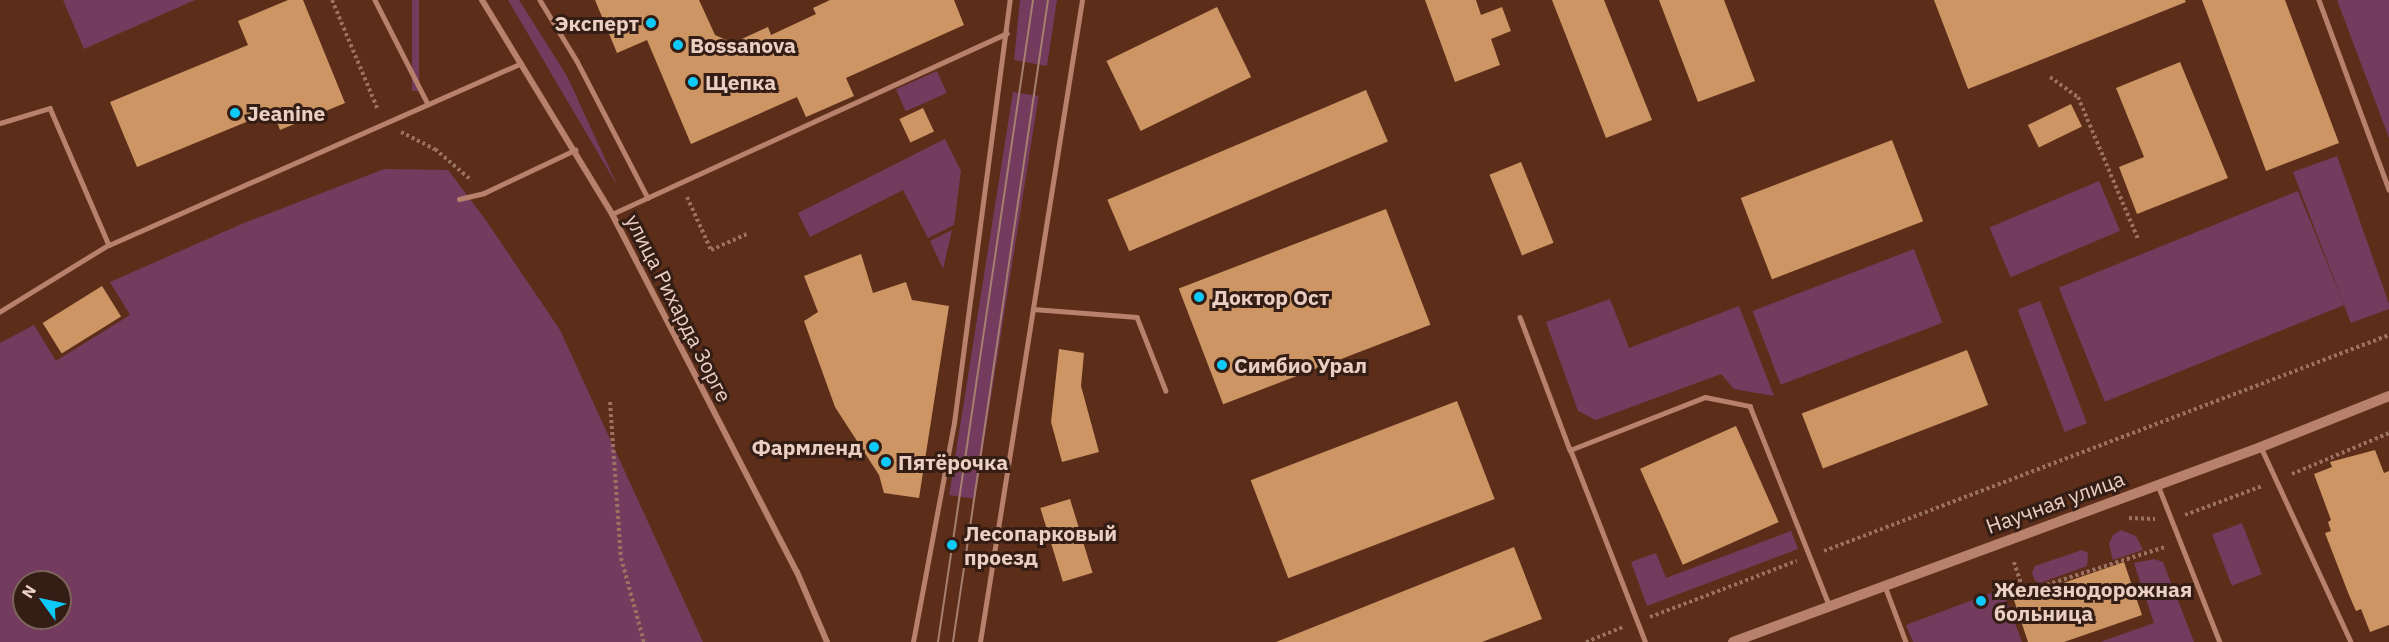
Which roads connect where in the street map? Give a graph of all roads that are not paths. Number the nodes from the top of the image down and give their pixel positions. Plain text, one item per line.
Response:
1 (375, 0) edge
2 (482, 0) edge
3 (540, 0) edge
4 (1010, 0) edge
5 (1082, 0) edge
6 (2319, 0) edge
7 (1007, 33) junction
8 (521, 63) junction
9 (428, 104) junction
10 (0, 123) edge
11 (575, 150) junction
12 (2389, 189) edge
13 (648, 198) junction
14 (459, 200) dead end
15 (612, 214) junction
16 (109, 245) junction
17 (1033, 309) junction
18 (0, 312) edge
19 (1520, 317) dead end
20 (1166, 391) dead end
21 (2389, 396) edge
22 (2261, 447) junction
23 (1570, 450) junction
24 (2158, 485) junction
25 (1886, 586) junction
26 (1830, 607) junction
27 (827, 642) edge
28 (913, 642) edge
29 (980, 642) edge
30 (1645, 642) edge
31 (1733, 642) edge
32 (1906, 642) edge
33 (2220, 642) edge
34 (2351, 642) edge

1 - 9 lane
2 - 8 street, улица Рихарда Зорге
3 - 13 lane
4 - 7 lane
5 - 17 lane
6 - 12 lane
7 - 13 lane
7 - 28 lane
8 - 9 lane
8 - 11 street, улица Рихарда Зорге
9 - 16 lane
10 - 16 lane
11 - 14 lane
11 - 15 street, улица Рихарда Зорге
13 - 15 lane
15 - 27 street, улица Рихарда Зорге
16 - 18 lane
17 - 20 lane
17 - 29 lane
19 - 23 lane
21 - 22 street, Научная улица
22 - 24 street, Научная улица
22 - 34 lane
23 - 26 lane
23 - 30 lane
24 - 25 street, Научная улица
24 - 33 lane
25 - 26 street, Научная улица
25 - 32 lane
26 - 31 street, Научная улица

